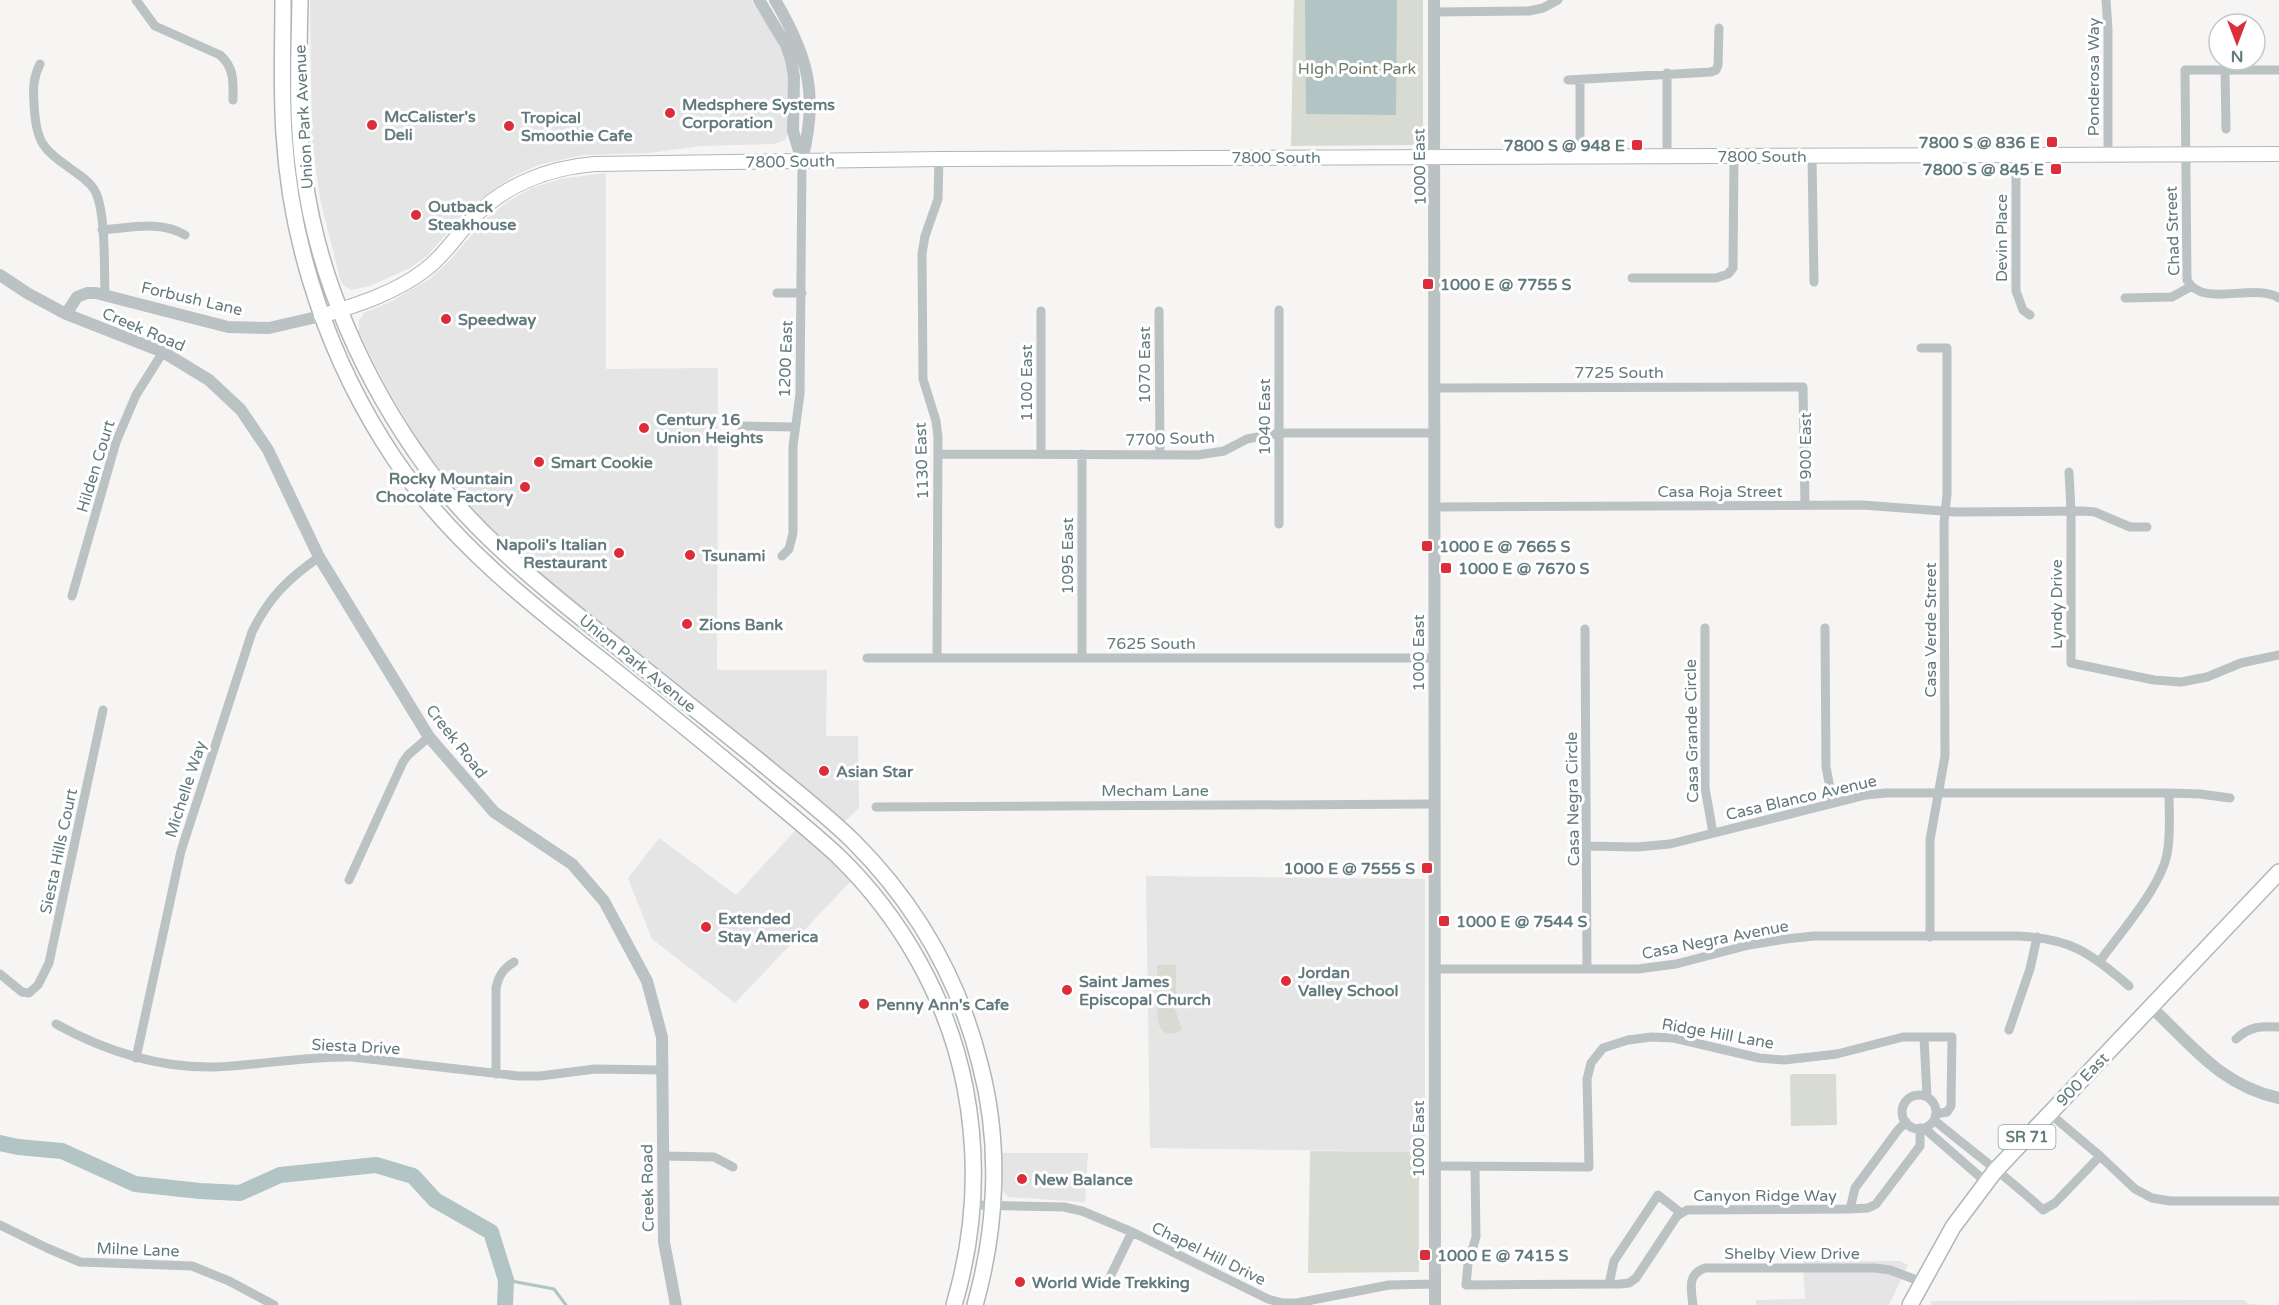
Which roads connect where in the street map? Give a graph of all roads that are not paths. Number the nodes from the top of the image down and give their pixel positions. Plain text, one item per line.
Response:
1 (136, 0) edge
2 (283, 0) edge
3 (300, 0) edge
4 (759, 0) edge
5 (776, 0) edge
6 (1558, 0) edge
7 (2106, 0) edge
8 (1434, 6) edge
9 (1719, 28) dead end
10 (40, 64) dead end
11 (2207, 70) edge
12 (2225, 72) edge
13 (1667, 73) junction
14 (1568, 80) dead end
15 (1580, 81) junction
16 (233, 100) dead end
17 (283, 120) junction
18 (2226, 129) dead end
19 (2185, 154) junction
20 (2279, 154) edge
21 (2016, 155) junction
22 (2108, 155) junction
23 (1734, 156) junction
24 (1812, 156) junction
25 (1580, 157) junction
26 (1667, 157) junction
27 (1435, 158) junction
28 (939, 159) junction
29 (802, 161) junction
30 (303, 171) junction
31 (102, 230) junction
32 (185, 235) dead end
33 (0, 275) edge
34 (1632, 278) dead end
35 (1814, 282) dead end
36 (2190, 287) junction
37 (777, 293) dead end
38 (801, 293) junction
39 (105, 294) junction
40 (2125, 298) dead end
41 (2279, 298) edge
42 (341, 310) junction
43 (1279, 310) dead end
44 (1041, 311) dead end
45 (1159, 311) dead end
46 (66, 314) junction
47 (321, 315) junction
48 (2030, 315) dead end
49 (1921, 348) dead end
50 (163, 352) junction
51 (1803, 387) joint
52 (1435, 388) junction
53 (741, 426) dead end
54 (795, 427) junction
55 (1279, 433) junction
56 (1435, 433) junction
57 (938, 454) junction
58 (1041, 454) junction
59 (1082, 454) junction
60 (1160, 454) junction
61 (2069, 472) dead end
62 (1805, 505) junction
63 (1434, 507) junction
64 (1945, 511) junction
65 (2071, 511) junction
66 (1279, 524) dead end
67 (2147, 527) dead end
68 (782, 556) dead end
69 (319, 557) junction
70 (72, 596) dead end
71 (1704, 628) dead end
72 (1826, 628) dead end
73 (1585, 629) dead end
74 (2279, 655) edge
75 (867, 658) dead end
76 (938, 658) junction
77 (1082, 658) junction
78 (1434, 658) junction
79 (103, 710) dead end
80 (429, 737) junction
81 (1938, 793) junction
82 (2169, 793) junction
83 (2230, 798) dead end
84 (1833, 803) junction
85 (1434, 804) junction
86 (876, 807) dead end
87 (1713, 833) junction
88 (1586, 846) junction
89 (2279, 872) edge
90 (349, 880) dead end
91 (1930, 937) junction
92 (2037, 937) junction
93 (2100, 961) junction
94 (514, 962) dead end
95 (1435, 969) junction
96 (1587, 969) junction
97 (0, 974) edge
98 (2129, 986) dead end
99 (2151, 1007) junction
100 (56, 1024) dead end
101 (2279, 1027) edge
102 (2008, 1030) dead end
103 (1924, 1037) junction
104 (2236, 1039) dead end
105 (136, 1058) junction
106 (662, 1070) junction
107 (496, 1074) junction
108 (1927, 1097) junction
109 (2279, 1098) edge
110 (2049, 1113) junction
111 (1935, 1117) junction
112 (1906, 1122) junction
113 (1922, 1128) junction
114 (663, 1156) junction
115 (2100, 1156) junction
116 (1434, 1166) junction
117 (733, 1167) dead end
118 (1475, 1167) junction
119 (1991, 1177) junction
120 (2279, 1201) edge
121 (973, 1205) junction
122 (993, 1205) junction
123 (1850, 1209) junction
124 (1680, 1212) junction
125 (0, 1224) edge
126 (1132, 1232) junction
127 (1109, 1279) dead end
128 (1922, 1282) junction
129 (1435, 1284) junction
130 (1609, 1284) junction
131 (1319, 1302) edge
132 (274, 1305) edge
133 (676, 1305) edge
134 (954, 1305) edge
135 (975, 1305) edge
136 (1435, 1305) edge
137 (1693, 1305) edge
138 (1910, 1305) edge

1 - 16 street
2 - 17 main road, Union Park Avenue
3 - 30 main road, Union Park Avenue
4 - 29 street
5 - 29 street
6 - 8 street
7 - 22 street, Ponderosa Way
8 - 27 street, 1000 East
9 - 13 street
10 - 31 street
11 - 19 street, Chad Street
12 - 18 street
13 - 15 street
13 - 26 street
14 - 15 street
15 - 25 street
17 - 30 main road
17 - 47 main road, Union Park Avenue
19 - 20 main road, 7800 South
19 - 22 main road, 7800 South
19 - 36 street, Chad Street
21 - 22 main road, 7800 South
21 - 24 main road, 7800 South
21 - 48 street, Devin Place
23 - 24 main road, 7800 South
23 - 26 main road, 7800 South
23 - 34 street
24 - 35 street
25 - 26 main road, 7800 South
25 - 27 main road, 7800 South
27 - 28 main road, 7800 South
27 - 52 street, 1000 East
28 - 29 main road, 7800 South
28 - 57 street, 1130 East
29 - 38 street, 1200 East
29 - 42 main road, 7800 South
30 - 42 main road, Union Park Avenue
31 - 32 street
31 - 39 street
33 - 46 street, Creek Road
36 - 40 street
36 - 41 street, Chad Street
37 - 38 street
38 - 54 street, 1200 East
39 - 46 street, Forbush Lane
39 - 47 street, Forbush Lane
42 - 47 main road, 7800 South
42 - 122 main road, Union Park Avenue
43 - 55 street, 1040 East
44 - 58 street, 1100 East
45 - 60 street, 1070 East
46 - 50 street, Creek Road
47 - 121 main road, Union Park Avenue
49 - 64 street, Casa Verde Street
50 - 69 street, Creek Road
50 - 70 street, Hilden Court
51 - 52 street, 7725 South
51 - 62 street, 900 East
52 - 56 street, 1000 East
53 - 54 street
54 - 68 street, 1200 East
55 - 56 street, 7700 South
55 - 60 street, 7700 South
55 - 66 street, 1040 East
56 - 63 street, 1000 East
57 - 58 street, 7700 South
57 - 76 street, 1130 East
58 - 59 street, 7700 South
59 - 60 street, 7700 South
59 - 77 street, 1095 East
61 - 65 street
62 - 63 street, Casa Roja Street
62 - 64 street, Casa Roja Street
63 - 78 street, 1000 East
64 - 65 street, Casa Roja Street
64 - 81 street, Casa Verde Street
65 - 67 street, Casa Roja Street
65 - 74 street, Lyndy Drive
69 - 80 street, Creek Road
69 - 105 street, Michelle Way
71 - 87 street, Casa Grande Circle
72 - 84 street
73 - 88 street, Casa Negra Circle
75 - 76 street, 7625 South
76 - 77 street, 7625 South
77 - 78 street, 7625 South
78 - 85 street, 1000 East
79 - 97 street, Siesta Hills Court
80 - 90 street
80 - 106 street, Creek Road
81 - 82 street, Casa Blanco Avenue
81 - 84 street, Casa Blanco Avenue
81 - 91 street, Casa Verde Street
82 - 83 street, Casa Blanco Avenue
82 - 93 street
84 - 87 street, Casa Blanco Avenue
85 - 86 street, Mecham Lane
85 - 95 street, 1000 East
87 - 88 street, Casa Blanco Avenue
88 - 96 street, Casa Negra Circle
89 - 99 main road, 900 East / SR 71
91 - 92 street, Casa Negra Avenue
91 - 96 street, Casa Negra Avenue
92 - 93 street, Casa Negra Avenue
92 - 102 street
93 - 98 street, Casa Negra Avenue
94 - 107 street
95 - 96 street, Casa Negra Avenue
95 - 116 street, 1000 East
99 - 109 street
99 - 110 main road, 900 East / SR 71
100 - 105 street, Siesta Drive
101 - 104 street
103 - 108 street
103 - 111 street, Ridge Hill Lane
103 - 118 street, Ridge Hill Lane
105 - 107 street, Siesta Drive
106 - 107 street, Siesta Drive
106 - 114 street, Creek Road
108 - 111 street
108 - 112 street, Canyon Ridge Way
110 - 115 street
110 - 119 main road, 900 East / SR 71
111 - 113 street
111 - 119 street
112 - 113 street
112 - 123 street, Canyon Ridge Way
113 - 119 street
113 - 123 street, Canyon Ridge Way
114 - 117 street
114 - 133 street, Creek Road
115 - 119 street
115 - 120 street
116 - 118 street, Ridge Hill Lane
116 - 129 street, 1000 East
118 - 130 street, Canyon Ridge Way
119 - 128 main road, 900 East / SR 71
121 - 122 street, Chapel Hill Drive
121 - 134 main road, Union Park Avenue
122 - 126 street, Chapel Hill Drive
122 - 135 main road, Union Park Avenue
123 - 124 street, Canyon Ridge Way
124 - 130 street, Canyon Ridge Way
124 - 130 street, Canyon Ridge Way
125 - 132 street, Milne Lane
126 - 127 street
126 - 131 street, Chapel Hill Drive
128 - 137 street, Shelby View Drive
128 - 138 main road, 900 East / SR 71
129 - 131 street, Chapel Hill Drive
129 - 136 street, 1000 East

